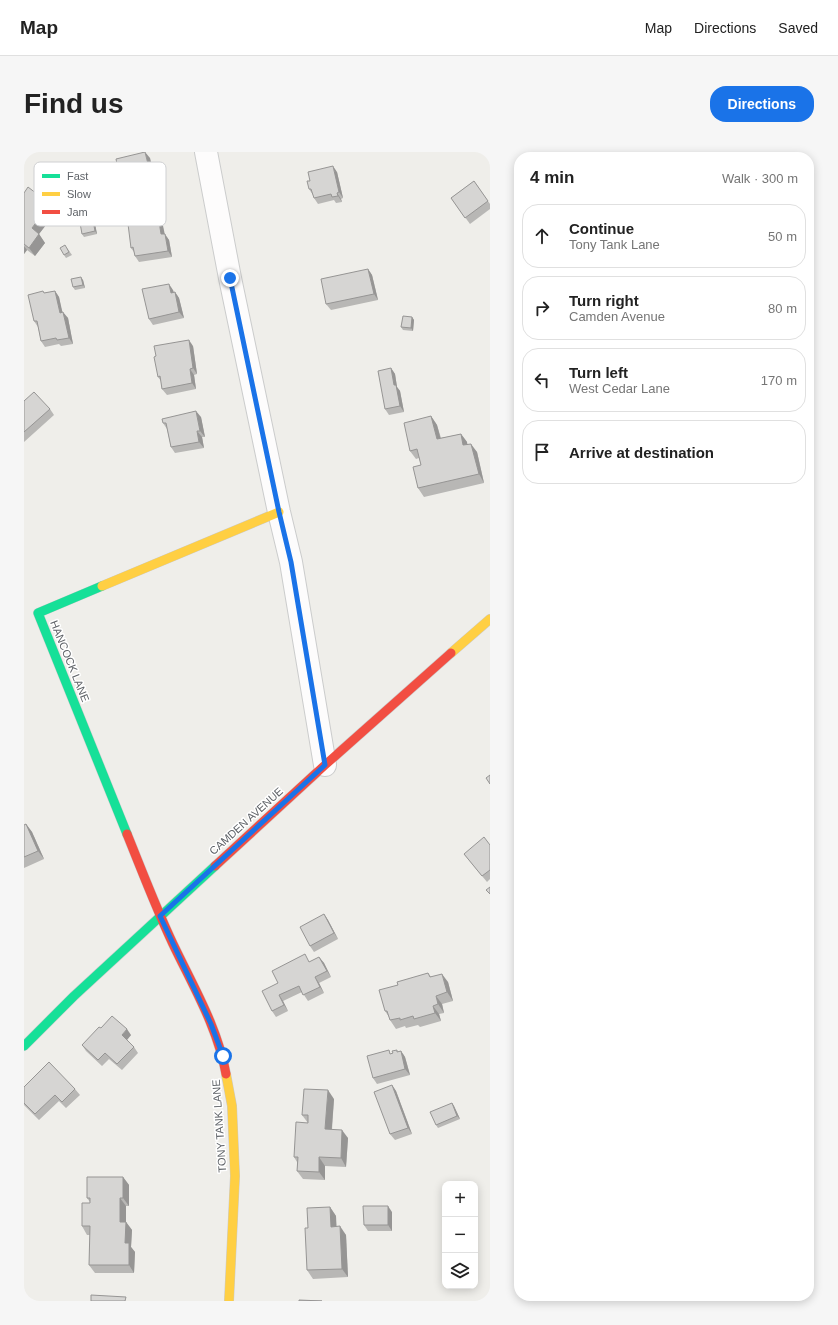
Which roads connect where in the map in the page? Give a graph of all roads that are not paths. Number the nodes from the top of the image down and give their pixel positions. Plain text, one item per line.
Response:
1 (206, 152) edge
2 (279, 512) junction
3 (490, 619) edge
4 (325, 765) junction
5 (160, 916) junction
6 (24, 1046) edge
7 (229, 1301) edge

1 - 2 street
2 - 4 street
2 - 5 street, HANCOCK LANE
3 - 4 street, CAMDEN AVENUE
4 - 5 street, CAMDEN AVENUE
5 - 6 street, CAMDEN AVENUE
5 - 7 street, TONY TANK LANE

